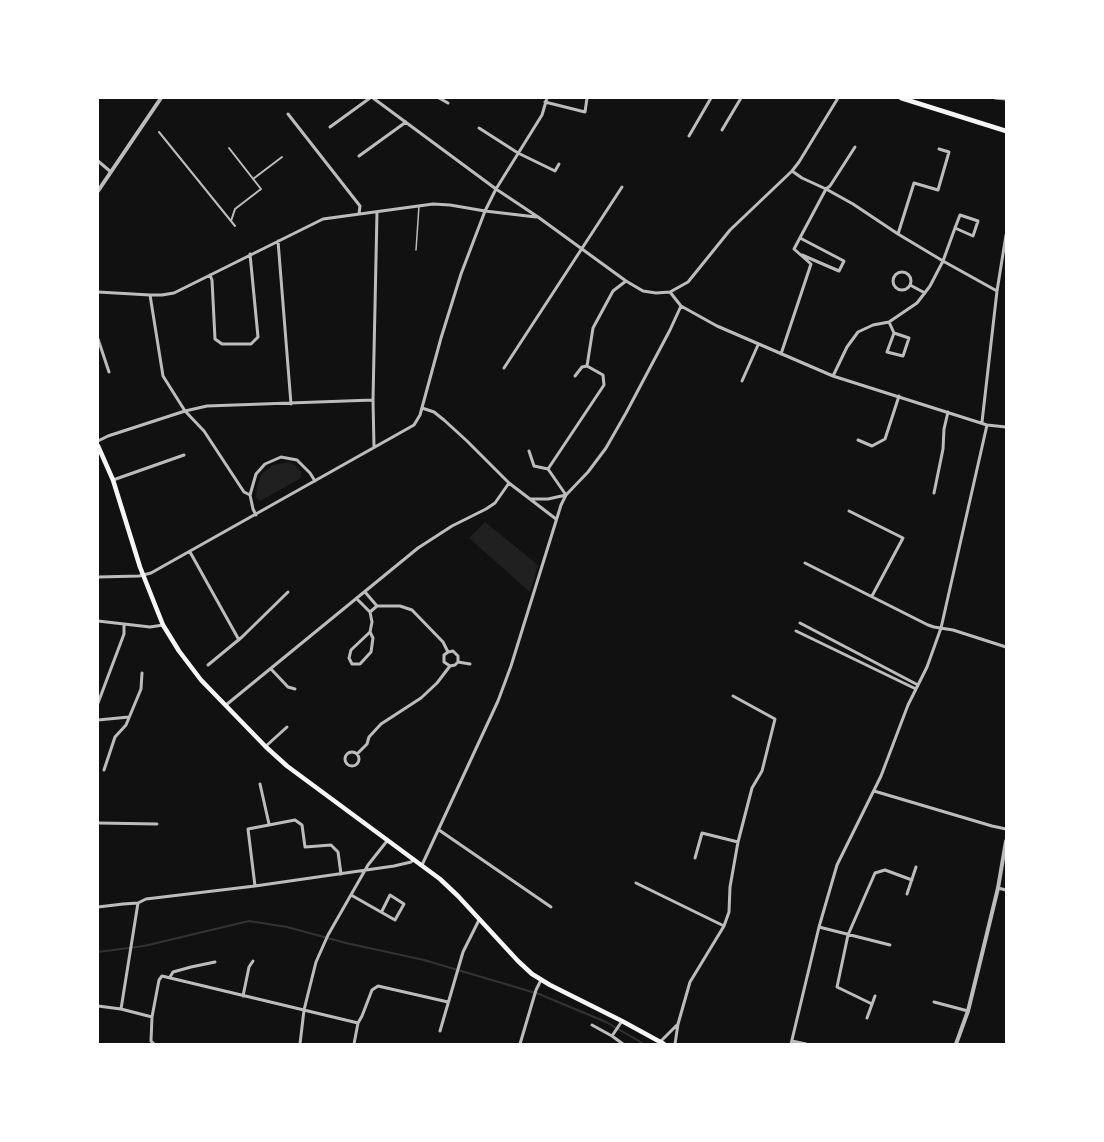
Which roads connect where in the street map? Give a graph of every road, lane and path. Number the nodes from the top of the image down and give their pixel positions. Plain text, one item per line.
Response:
1 (161, 98) edge
2 (372, 98) edge
3 (439, 98) edge
4 (587, 98) edge
5 (711, 98) edge
6 (741, 98) edge
7 (838, 98) edge
8 (901, 98) edge
9 (995, 98) edge
10 (1006, 99) edge
11 (546, 100) edge
12 (448, 103) dead end
13 (288, 114) dead end
14 (405, 122) junction
15 (330, 127) dead end
16 (478, 128) dead end
17 (722, 130) dead end
18 (1006, 130) edge
19 (159, 132) dead end
20 (689, 136) dead end
21 (855, 147) dead end
22 (229, 148) dead end
23 (939, 149) dead end
24 (519, 153) junction
25 (359, 156) dead end
26 (282, 157) dead end
27 (98, 161) edge
28 (559, 164) dead end
29 (792, 171) junction
30 (111, 172) junction
31 (253, 179) junction
32 (622, 187) dead end
33 (496, 189) junction
34 (826, 189) junction
35 (98, 191) edge
36 (419, 206) junction
37 (485, 211) junction
38 (377, 212) junction
39 (359, 214) junction
40 (538, 217) junction
41 (231, 221) junction
42 (235, 226) dead end
43 (955, 228) junction
44 (898, 234) junction
45 (1006, 234) edge
46 (800, 238) junction
47 (278, 242) junction
48 (582, 249) junction
49 (416, 250) dead end
50 (250, 254) junction
51 (800, 254) junction
52 (942, 261) junction
53 (210, 275) junction
54 (626, 281) junction
55 (910, 285) junction
56 (997, 291) junction
57 (98, 292) edge
58 (670, 292) junction
59 (925, 293) junction
60 (150, 295) junction
61 (681, 306) junction
62 (889, 322) junction
63 (894, 333) junction
64 (98, 339) edge
65 (758, 345) junction
66 (781, 354) junction
67 (587, 366) junction
68 (504, 368) dead end
69 (109, 372) dead end
70 (575, 376) dead end
71 (833, 376) junction
72 (742, 381) dead end
73 (898, 396) junction
74 (373, 400) junction
75 (291, 404) junction
76 (422, 408) junction
77 (185, 411) junction
78 (948, 412) junction
79 (982, 422) junction
80 (987, 425) junction
81 (1006, 427) edge
82 (858, 440) dead end
83 (98, 443) edge
84 (374, 447) junction
85 (528, 452) dead end
86 (184, 455) dead end
87 (548, 469) junction
88 (113, 480) junction
89 (315, 481) junction
90 (509, 483) junction
91 (934, 493) dead end
92 (250, 495) junction
93 (566, 495) junction
94 (529, 499) junction
95 (849, 512) dead end
96 (256, 514) junction
97 (556, 519) junction
98 (190, 552) junction
99 (805, 563) dead end
100 (143, 576) junction
101 (98, 577) edge
102 (288, 592) dead end
103 (365, 592) junction
104 (872, 596) junction
105 (357, 599) junction
106 (377, 606) junction
107 (370, 612) junction
108 (98, 621) edge
109 (800, 623) dead end
110 (124, 624) junction
111 (163, 625) junction
112 (941, 628) junction
113 (796, 631) dead end
114 (370, 632) junction
115 (239, 640) junction
116 (1006, 647) edge
117 (448, 652) junction
118 (458, 662) junction
119 (470, 664) dead end
120 (208, 665) dead end
121 (450, 666) junction
122 (271, 669) junction
123 (142, 673) dead end
124 (917, 687) junction
125 (295, 689) dead end
126 (733, 696) dead end
127 (98, 703) edge
128 (226, 705) junction
129 (129, 717) junction
130 (98, 720) edge
131 (287, 727) dead end
132 (266, 747) junction
133 (357, 754) junction
134 (104, 770) dead end
135 (260, 784) dead end
136 (874, 791) junction
137 (98, 823) edge
138 (157, 824) dead end
139 (269, 824) junction
140 (1006, 829) edge
141 (439, 830) junction
142 (388, 839) junction
143 (1006, 841) edge
144 (738, 842) junction
145 (695, 858) dead end
146 (414, 859) junction
147 (422, 865) junction
148 (916, 867) dead end
149 (366, 870) junction
150 (341, 874) junction
151 (912, 880) junction
152 (636, 883) dead end
153 (255, 886) junction
154 (998, 888) junction
155 (1006, 890) edge
156 (907, 894) dead end
157 (351, 895) junction
158 (138, 903) junction
159 (98, 907) edge
160 (550, 907) dead end
161 (382, 911) junction
162 (480, 919) junction
163 (724, 926) junction
164 (819, 927) junction
165 (848, 935) junction
166 (891, 945) dead end
167 (253, 961) dead end
168 (215, 962) dead end
169 (169, 977) junction
170 (541, 980) junction
171 (243, 996) junction
172 (875, 996) dead end
173 (448, 1002) junction
174 (934, 1002) dead end
175 (872, 1004) junction
176 (98, 1006) edge
177 (121, 1009) junction
178 (304, 1010) junction
179 (968, 1011) junction
180 (152, 1017) junction
181 (867, 1018) dead end
182 (622, 1021) junction
183 (358, 1023) junction
184 (678, 1024) junction
185 (592, 1025) dead end
186 (440, 1031) dead end
187 (613, 1034) junction
188 (662, 1043) edge
189 (792, 1043) edge
190 (154, 1044) edge
191 (300, 1044) edge
192 (354, 1044) edge
193 (520, 1044) edge
194 (623, 1044) edge
195 (675, 1044) edge
196 (806, 1044) edge
197 (956, 1044) edge

1 - 30 street
2 - 14 street
2 - 15 street
3 - 12 street
4 - 11 street
5 - 20 street
6 - 17 street
7 - 29 street
8 - 18 main road
9 - 10 street
11 - 24 street
13 - 39 street
14 - 25 street
14 - 33 street
16 - 24 street
19 - 41 street
21 - 34 street
22 - 31 street
23 - 44 street
24 - 28 street
24 - 33 street
26 - 31 street
27 - 30 street
29 - 34 street
29 - 58 street
30 - 35 street
31 - 41 street
32 - 48 street
33 - 37 street
33 - 40 street
34 - 44 street
34 - 46 street
36 - 37 street
36 - 38 street
36 - 49 lane
37 - 40 street
37 - 76 street
38 - 39 street
38 - 74 street
39 - 47 street
40 - 48 street
41 - 42 street
43 - 43 street
43 - 52 street
44 - 52 street
45 - 56 street
46 - 51 street
46 - 51 street
47 - 50 street
47 - 75 street
48 - 54 street
48 - 68 street
50 - 53 street
50 - 53 street
51 - 66 street
52 - 56 street
52 - 59 street
53 - 60 street
54 - 58 street
54 - 67 street
55 - 55 street
55 - 59 street
56 - 79 street
57 - 60 street
58 - 61 street
59 - 62 street
60 - 77 street
61 - 65 street
61 - 93 street
62 - 63 street
62 - 71 street
63 - 63 street
64 - 69 street
65 - 66 street
65 - 72 street
66 - 71 street
67 - 70 street
67 - 87 street
71 - 73 street
73 - 78 street
73 - 82 street
74 - 75 street
74 - 84 street
75 - 77 street
76 - 84 street
76 - 90 street
77 - 83 street
77 - 92 street
78 - 79 street
78 - 91 street
79 - 80 street
80 - 81 street
80 - 112 street
83 - 88 main road
84 - 89 street
85 - 87 street
86 - 88 street
87 - 93 street
88 - 100 main road
89 - 92 street
89 - 96 street
90 - 94 street
90 - 103 street
92 - 96 street
93 - 94 street
93 - 97 street
94 - 97 street
95 - 104 street
96 - 98 street
97 - 141 street
98 - 100 street
98 - 115 street
99 - 104 street
100 - 101 street
100 - 111 main road
102 - 115 street
103 - 105 street
103 - 106 street
104 - 112 street
105 - 107 street
105 - 122 street
106 - 107 street
106 - 117 street
107 - 114 street
108 - 110 street
109 - 124 street
110 - 111 street
110 - 127 street
111 - 128 main road
112 - 116 street
112 - 124 street
113 - 124 street
114 - 114 street
115 - 120 street
117 - 118 street
117 - 121 street
118 - 119 street
118 - 121 street
121 - 133 street
122 - 125 street
122 - 128 street
123 - 129 street
124 - 136 street
126 - 144 street
128 - 132 main road
129 - 130 street
129 - 134 street
131 - 132 street
132 - 142 main road
133 - 133 street
135 - 139 street
136 - 140 street
136 - 164 street
137 - 138 street
139 - 150 street
139 - 153 street
141 - 147 street
141 - 160 street
142 - 146 main road
142 - 149 street
143 - 154 street
144 - 145 street
144 - 163 street
146 - 147 main road
146 - 149 street
147 - 162 main road
148 - 151 street
149 - 150 street
149 - 157 street
150 - 153 street
151 - 156 street
151 - 165 street
152 - 163 street
153 - 158 street
154 - 155 street
154 - 179 street
157 - 161 street
157 - 178 street
158 - 159 street
158 - 177 street
161 - 161 street
162 - 170 main road
162 - 173 street
163 - 184 street
164 - 165 street
164 - 189 street
165 - 166 street
165 - 175 street
167 - 171 street
168 - 169 street
169 - 171 street
169 - 180 street
170 - 182 main road
170 - 193 street
171 - 178 street
172 - 175 street
173 - 183 street
173 - 186 street
174 - 179 street
175 - 181 street
176 - 177 street
177 - 180 street
178 - 183 street
178 - 191 street
179 - 197 street
180 - 190 street
182 - 187 street
182 - 188 main road
183 - 192 street
184 - 188 street
184 - 195 street
185 - 187 street
187 - 194 street
189 - 196 street

